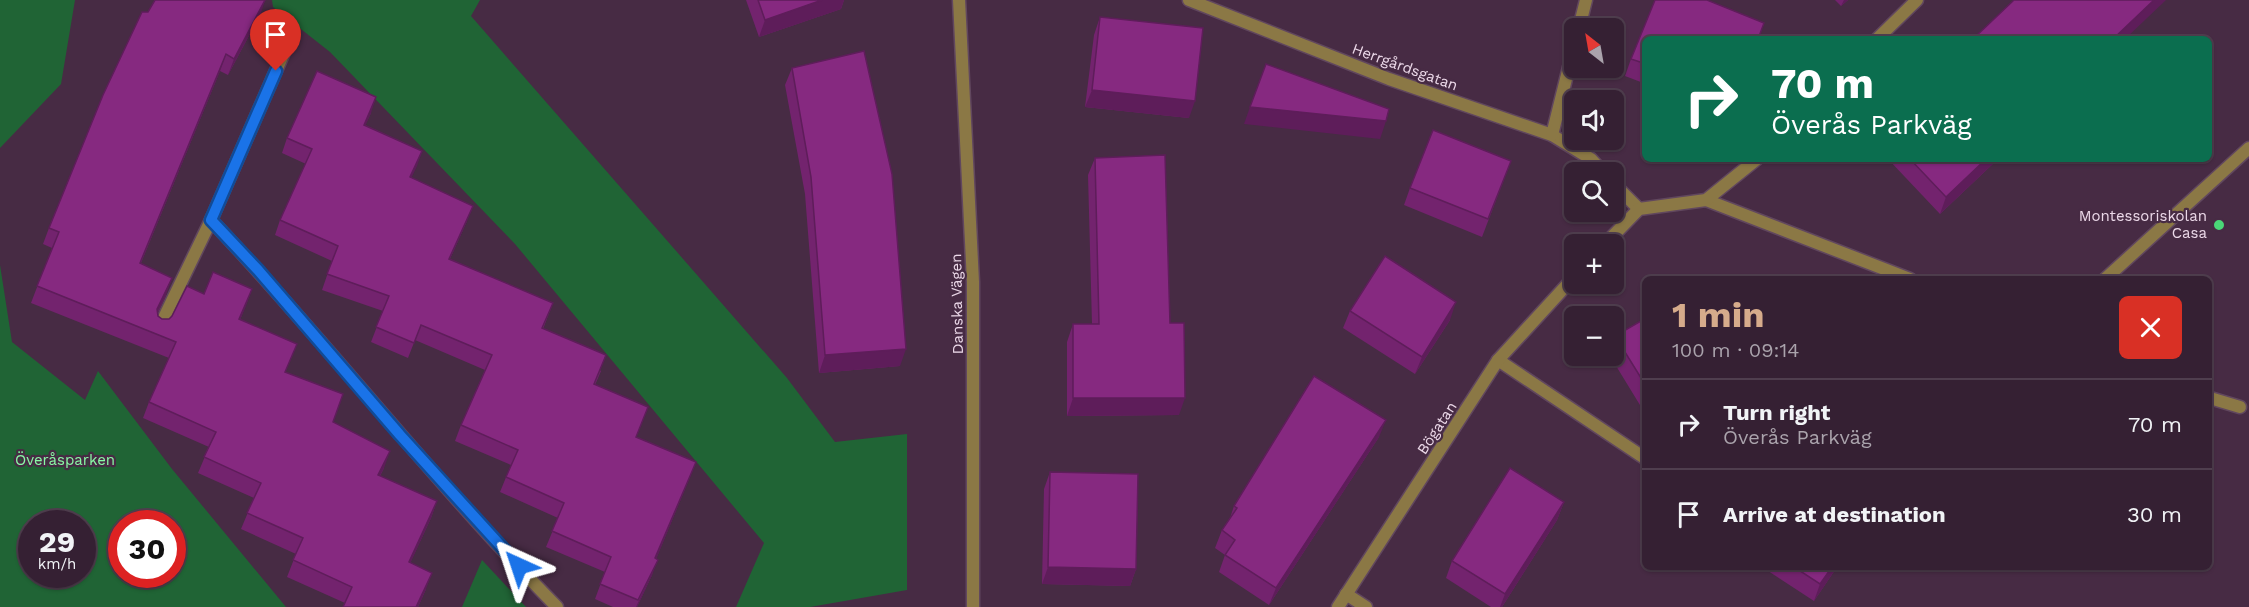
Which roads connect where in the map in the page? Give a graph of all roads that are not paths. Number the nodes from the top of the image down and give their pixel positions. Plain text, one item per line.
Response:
1 (959, 0) edge
2 (1189, 0) edge
3 (1586, 0) edge
4 (1917, 0) edge
5 (1582, 18) edge
6 (1881, 36) edge
7 (285, 50) dead end
8 (1566, 78) edge
9 (1552, 135) junction
10 (2249, 148) edge
11 (1594, 162) edge
12 (1753, 162) edge
13 (1624, 194) edge
14 (1706, 200) junction
15 (1638, 209) junction
16 (211, 220) junction
17 (1614, 234) edge
18 (1902, 276) edge
19 (2108, 276) edge
20 (1564, 288) edge
21 (159, 328) edge
22 (1498, 360) junction
23 (2212, 399) edge
24 (2240, 407) dead end
25 (1642, 456) edge
26 (1346, 594) junction
27 (557, 607) edge
28 (973, 607) edge
29 (1338, 607) edge
30 (1366, 607) edge

1 - 28 street, Danska Vägen
2 - 9 street, Herrgårdsgatan
3 - 5 street
4 - 6 street
7 - 16 street
8 - 9 street
9 - 11 street, Herrgårdsgatan
10 - 19 street
12 - 14 street
13 - 15 street
14 - 15 street
14 - 18 street
15 - 17 street
16 - 21 street
16 - 27 street
20 - 22 street, Bögatan
22 - 25 street
22 - 26 street, Bögatan
23 - 24 street
26 - 29 street, Bögatan
26 - 30 street

